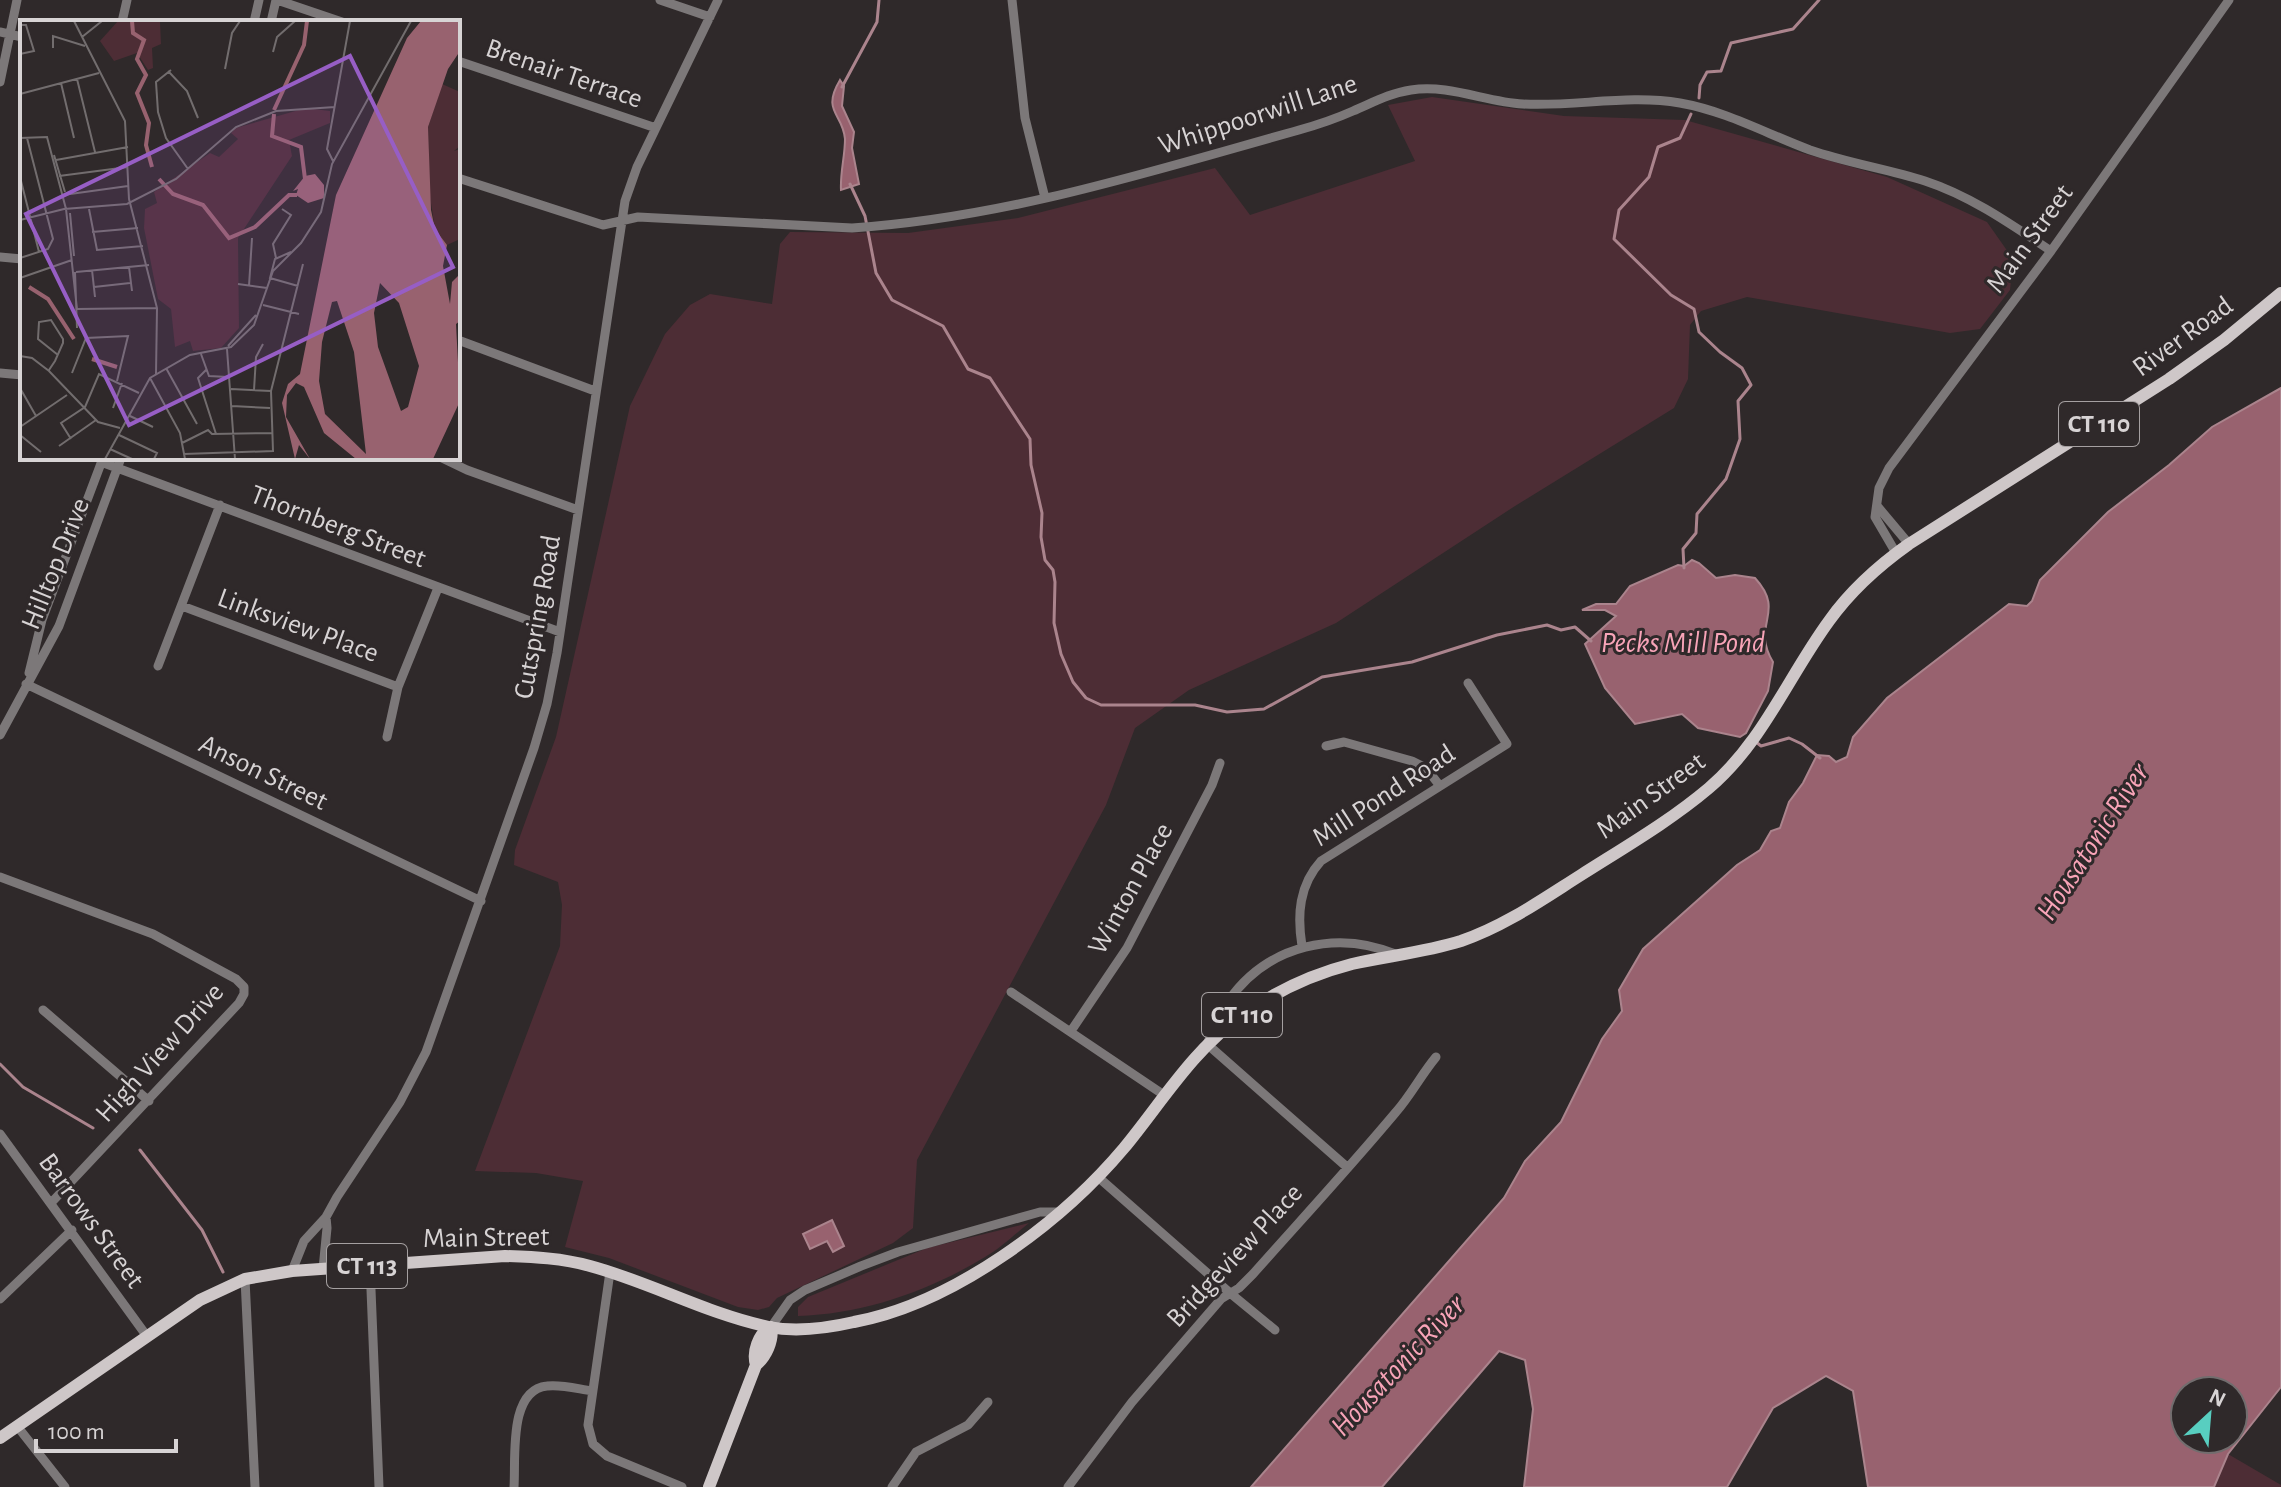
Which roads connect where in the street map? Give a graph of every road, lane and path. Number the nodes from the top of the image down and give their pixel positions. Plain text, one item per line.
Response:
1 (17, 0) edge
2 (127, 0) edge
3 (259, 0) edge
4 (276, 0) edge
5 (660, 0) edge
6 (718, 0) edge
7 (1012, 0) edge
8 (2229, 0) edge
9 (710, 17) junction
10 (122, 20) edge
11 (254, 20) edge
12 (271, 20) edge
13 (336, 20) edge
14 (5, 33) edge
15 (460, 62) edge
16 (0, 82) edge
17 (656, 128) junction
18 (460, 179) edge
19 (1045, 198) junction
20 (620, 222) junction
21 (2051, 251) junction
22 (0, 257) edge
23 (20, 259) edge
24 (2281, 293) edge
25 (460, 341) edge
26 (0, 373) edge
27 (20, 375) edge
28 (595, 391) junction
29 (102, 460) edge
30 (446, 460) edge
31 (120, 463) edge
32 (220, 505) junction
33 (1878, 507) junction
34 (578, 510) junction
35 (1909, 544) junction
36 (1896, 553) junction
37 (438, 588) junction
38 (182, 606) junction
39 (560, 632) junction
40 (158, 666) dead end
41 (1468, 683) dead end
42 (26, 684) junction
43 (398, 687) junction
44 (0, 735) edge
45 (387, 737) dead end
46 (1326, 746) dead end
47 (1220, 763) dead end
48 (1440, 786) junction
49 (0, 877) edge
50 (481, 901) junction
51 (1302, 946) junction
52 (1398, 955) junction
53 (1011, 992) dead end
54 (43, 1010) dead end
55 (1071, 1031) junction
56 (1207, 1044) junction
57 (1436, 1057) dead end
58 (1164, 1095) junction
59 (149, 1101) junction
60 (0, 1134) edge
61 (1348, 1168) junction
62 (1098, 1177) junction
63 (51, 1203) junction
64 (1060, 1212) junction
65 (326, 1217) junction
66 (72, 1230) junction
67 (370, 1265) junction
68 (323, 1269) junction
69 (292, 1271) junction
70 (610, 1272) junction
71 (245, 1279) junction
72 (1230, 1293) junction
73 (0, 1299) edge
74 (771, 1327) junction
75 (1275, 1330) dead end
76 (146, 1335) junction
77 (592, 1391) junction
78 (988, 1402) dead end
79 (17, 1426) junction
80 (0, 1438) edge
81 (65, 1487) edge
82 (255, 1487) edge
83 (379, 1487) edge
84 (514, 1487) edge
85 (682, 1487) edge
86 (709, 1487) edge
87 (892, 1487) edge
88 (1068, 1487) edge

1 - 14 street
2 - 10 street
3 - 11 street
4 - 12 street
4 - 13 street
5 - 9 street
6 - 9 street, Cutspring Road
7 - 19 street
8 - 21 street, Main Street
9 - 17 street, Cutspring Road
14 - 16 street
15 - 17 street, Brenair Terrace
17 - 20 street, Cutspring Road
18 - 20 street, Whippoorwill Lane
19 - 20 street, Whippoorwill Lane
19 - 21 street, Whippoorwill Lane
20 - 28 street, Cutspring Road
21 - 33 street, Main Street
22 - 23 street
24 - 35 main road, River Road / CT 110
25 - 28 street
26 - 27 street
28 - 34 street, Cutspring Road
29 - 31 street, Thornberg Street
29 - 42 street, Hilltop Drive
30 - 34 street
31 - 32 street, Thornberg Street
31 - 42 street, Hilltop Drive
32 - 37 street, Thornberg Street
32 - 38 street
33 - 35 street
33 - 36 street
34 - 39 street, Cutspring Road
35 - 36 main road, Main Street / CT 110
36 - 52 main road, Main Street / CT 110
37 - 39 street, Thornberg Street
37 - 43 street
38 - 40 street
38 - 43 street, Linksview Place
39 - 50 street, Cutspring Road
41 - 48 street, Mill Pond Road
42 - 44 street, Hilltop Drive
42 - 50 street, Anson Street
43 - 45 street
46 - 48 street
47 - 55 street, Winton Place
48 - 51 street, Mill Pond Road
49 - 59 street, High View Drive
50 - 65 street, Cutspring Road
51 - 52 street, Main Street
51 - 56 street, Main Street
52 - 56 main road, Main Street / CT 110
53 - 55 street
54 - 59 street
55 - 58 street
56 - 58 main road, Main Street / CT 110
56 - 61 street
57 - 61 street, Bridgeview Place
58 - 62 main road, Main Street / CT 110
59 - 63 street, High View Drive
60 - 63 street, Barrows Street
61 - 72 street, Bridgeview Place
62 - 64 main road, Main Street / CT 110
62 - 72 street
63 - 66 street, Barrows Street
64 - 74 main road, Main Street / CT 110
64 - 74 street
65 - 68 street, Cutspring Road
65 - 69 street, Cutspring Road
66 - 73 street
66 - 76 street, Barrows Street
67 - 68 main road, Main Street / CT 113
67 - 70 main road, Main Street / CT 113
67 - 83 street
68 - 69 main road, Main Street / CT 113
69 - 71 main road, Main Street / CT 113
70 - 74 main road, Main Street / CT 113
70 - 77 street
71 - 76 main road, Main Street / CT 113
71 - 82 street
72 - 75 street
72 - 88 street, Bridgeview Place
74 - 86 main road
76 - 79 main road, Main Street / CT 113
77 - 84 street
77 - 85 street
78 - 87 street
79 - 80 main road, Main Street / CT 113
79 - 81 street

